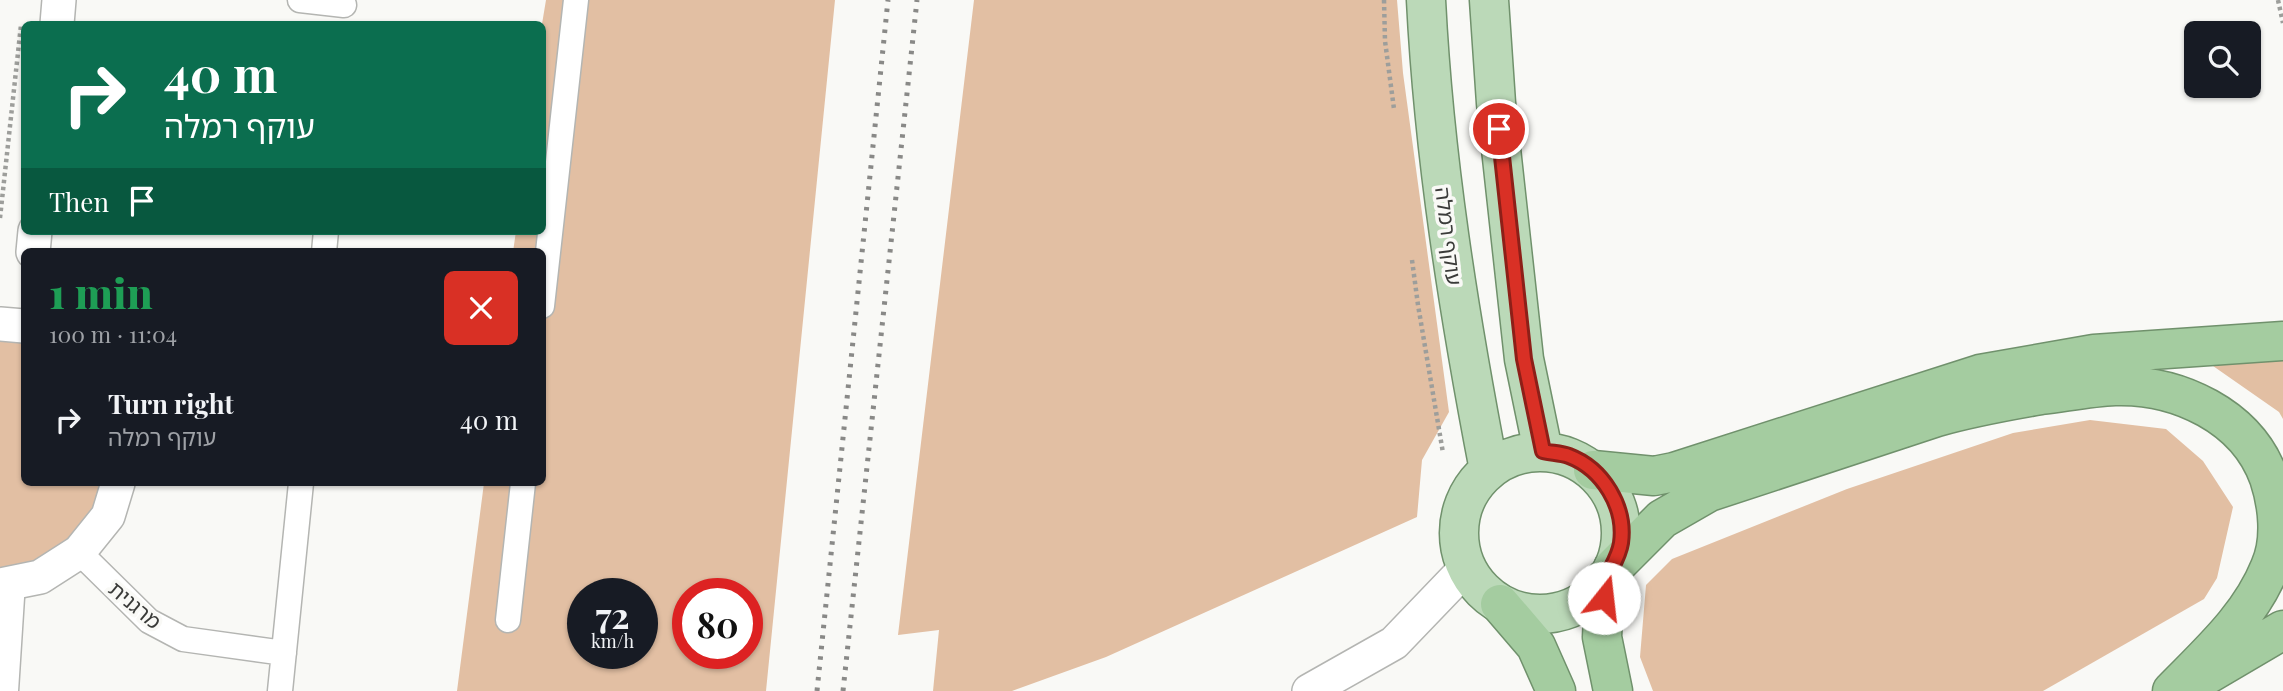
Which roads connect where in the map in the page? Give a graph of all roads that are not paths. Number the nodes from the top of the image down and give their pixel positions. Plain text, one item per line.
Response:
1 (59, 0) edge
2 (300, 0) edge
3 (576, 0) edge
4 (1426, 0) edge
5 (1489, 0) edge
6 (343, 10) edge
7 (57, 21) edge
8 (546, 270) edge
9 (0, 324) edge
10 (21, 326) edge
11 (2283, 341) edge
12 (1543, 451) junction
13 (1489, 470) junction
14 (1593, 470) junction
15 (117, 486) edge
16 (301, 486) edge
17 (523, 486) edge
18 (79, 552) junction
19 (1466, 567) junction
20 (1609, 574) junction
21 (7, 584) edge
22 (1500, 604) junction
23 (508, 620) dead end
24 (2283, 630) edge
25 (284, 653) junction
26 (6, 691) edge
27 (280, 691) edge
28 (1308, 691) edge
29 (1556, 691) edge
30 (1613, 691) edge
31 (2172, 691) edge
32 (2179, 691) edge

1 - 7 street
2 - 6 street
3 - 8 street
4 - 13 main road, עוקף רמלה
5 - 12 main road
9 - 10 street
11 - 14 highway
12 - 13 main road
12 - 14 main road
13 - 19 main road
14 - 20 main road
15 - 18 street
16 - 25 street
17 - 23 street
18 - 21 street
18 - 25 street, מרגנית
19 - 22 main road
19 - 28 street
20 - 22 main road
20 - 30 highway
20 - 31 highway
21 - 26 street
22 - 29 highway
24 - 32 highway
25 - 27 street

